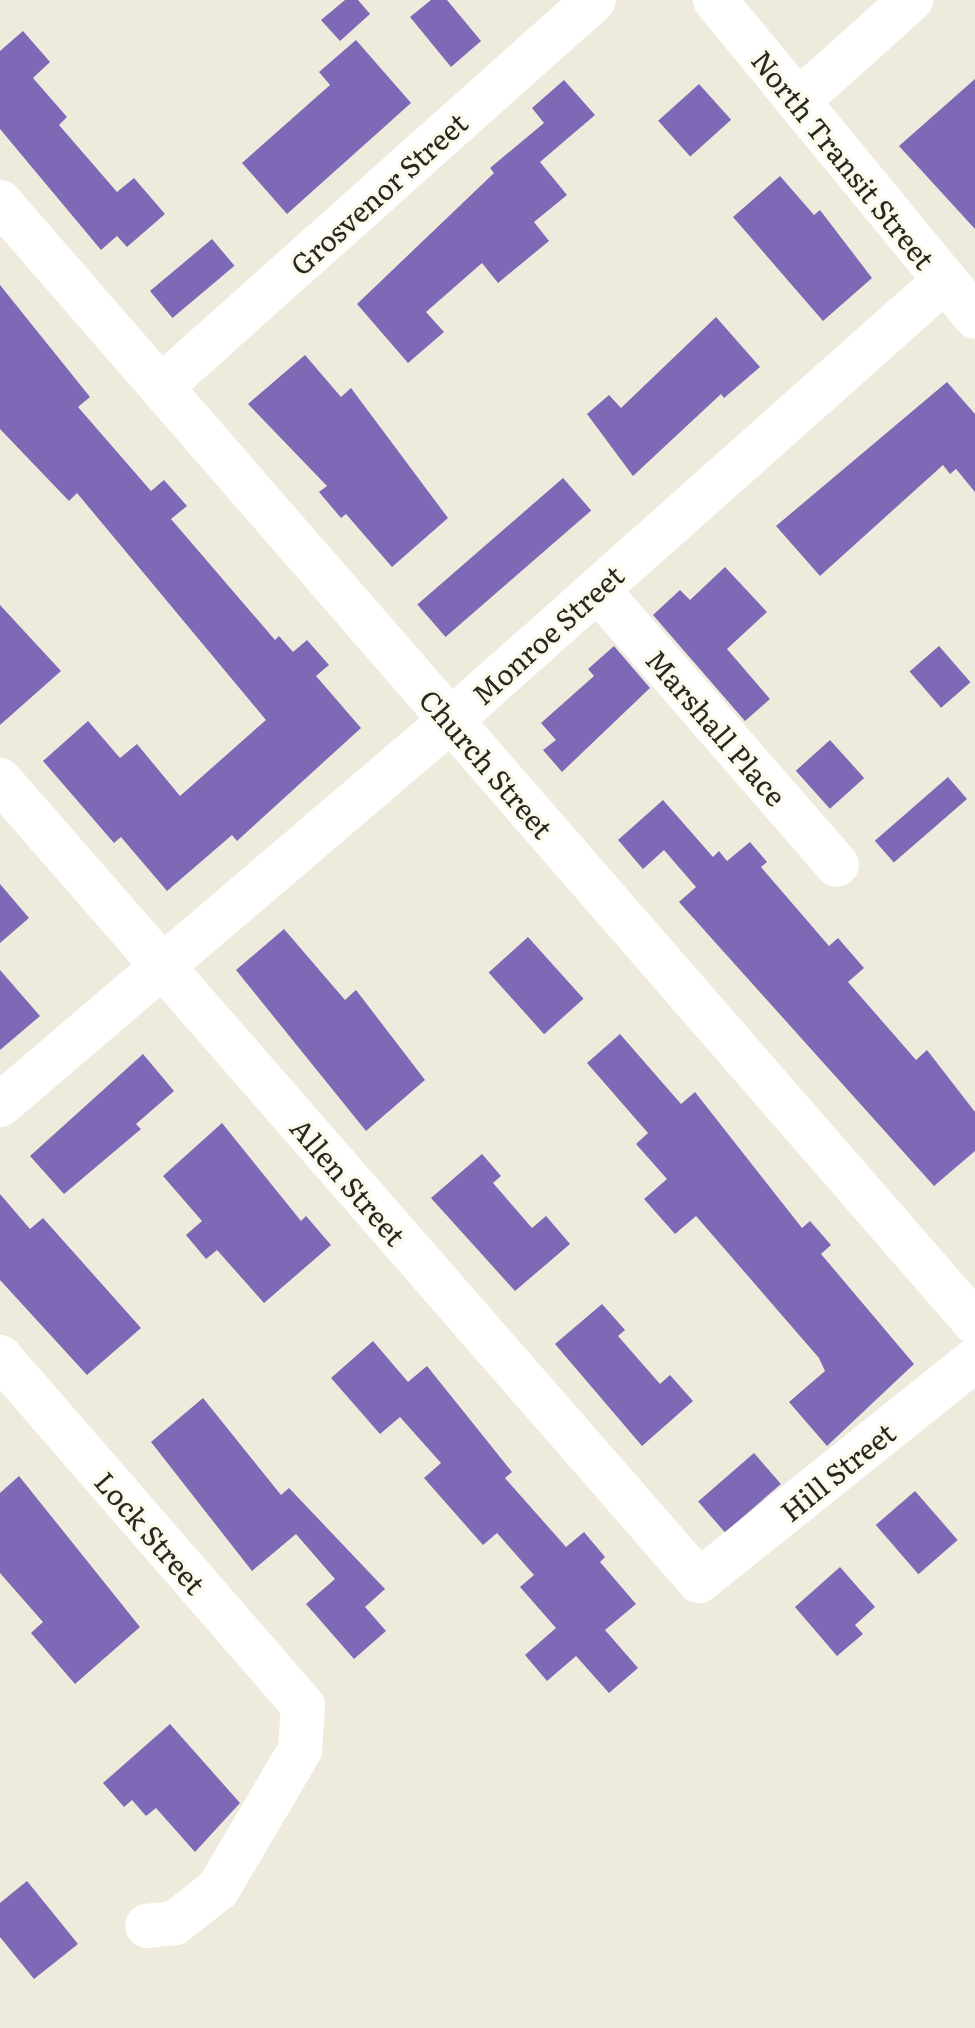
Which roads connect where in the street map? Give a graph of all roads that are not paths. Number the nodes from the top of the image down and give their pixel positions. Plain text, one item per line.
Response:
1 (594, 0) edge
2 (715, 0) edge
3 (911, 0) edge
4 (798, 101) junction
5 (0, 202) edge
6 (943, 282) junction
7 (975, 317) edge
8 (162, 386) junction
9 (598, 590) junction
10 (450, 721) junction
11 (0, 780) edge
12 (837, 865) dead end
13 (163, 968) junction
14 (0, 1105) edge
15 (975, 1323) edge
16 (0, 1357) edge
17 (975, 1360) edge
18 (699, 1581) joint
19 (147, 1926) dead end

1 - 8 street, Grosvenor Street
2 - 4 street, North Transit Street
3 - 4 street
4 - 6 street, North Transit Street
5 - 8 street, Church Street
6 - 7 street, North Transit Street
6 - 9 street, Monroe Street
8 - 10 street, Church Street
9 - 10 street, Monroe Street
9 - 12 street, Marshall Place
10 - 13 street, Monroe Street
10 - 15 street, Church Street
11 - 13 street, Allen Street
13 - 14 street, Monroe Street
13 - 18 street, Allen Street
16 - 19 street, Lock Street
17 - 18 street, Hill Street

